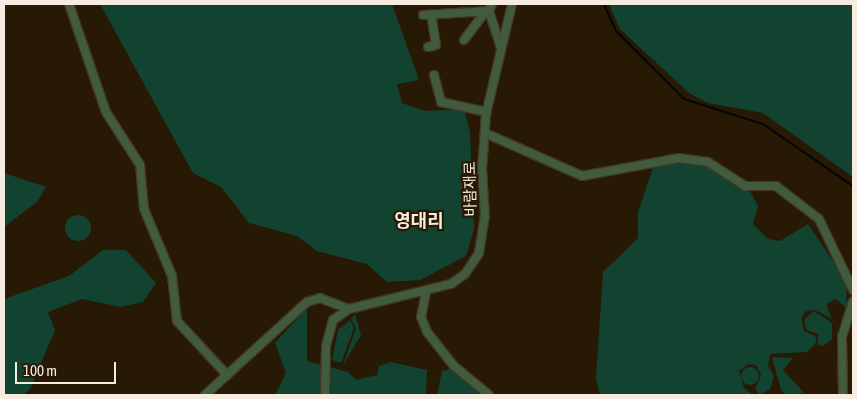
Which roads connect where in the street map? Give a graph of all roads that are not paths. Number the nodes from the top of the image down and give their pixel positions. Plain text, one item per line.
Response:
1 (68, 4) edge
2 (512, 4) edge
3 (489, 9) edge
4 (422, 15) dead end
5 (431, 15) junction
6 (464, 40) dead end
7 (428, 47) dead end
8 (501, 48) junction
9 (434, 75) dead end
10 (486, 112) junction
11 (485, 133) junction
12 (853, 290) edge
13 (426, 292) junction
14 (853, 302) edge
15 (349, 309) junction
16 (227, 376) junction
17 (205, 395) edge
18 (325, 395) edge
19 (489, 395) edge
20 (843, 395) edge

1 - 16 street
2 - 8 street, 바람재로
3 - 5 street
3 - 6 street
3 - 8 street
4 - 5 street
5 - 7 street
8 - 10 street, 바람재로
9 - 10 street
10 - 11 street, 바람재로
11 - 12 street
11 - 13 street, 바람재로
13 - 15 street, 바람재로
13 - 19 street
14 - 20 street
15 - 16 street
15 - 18 street
16 - 17 street

